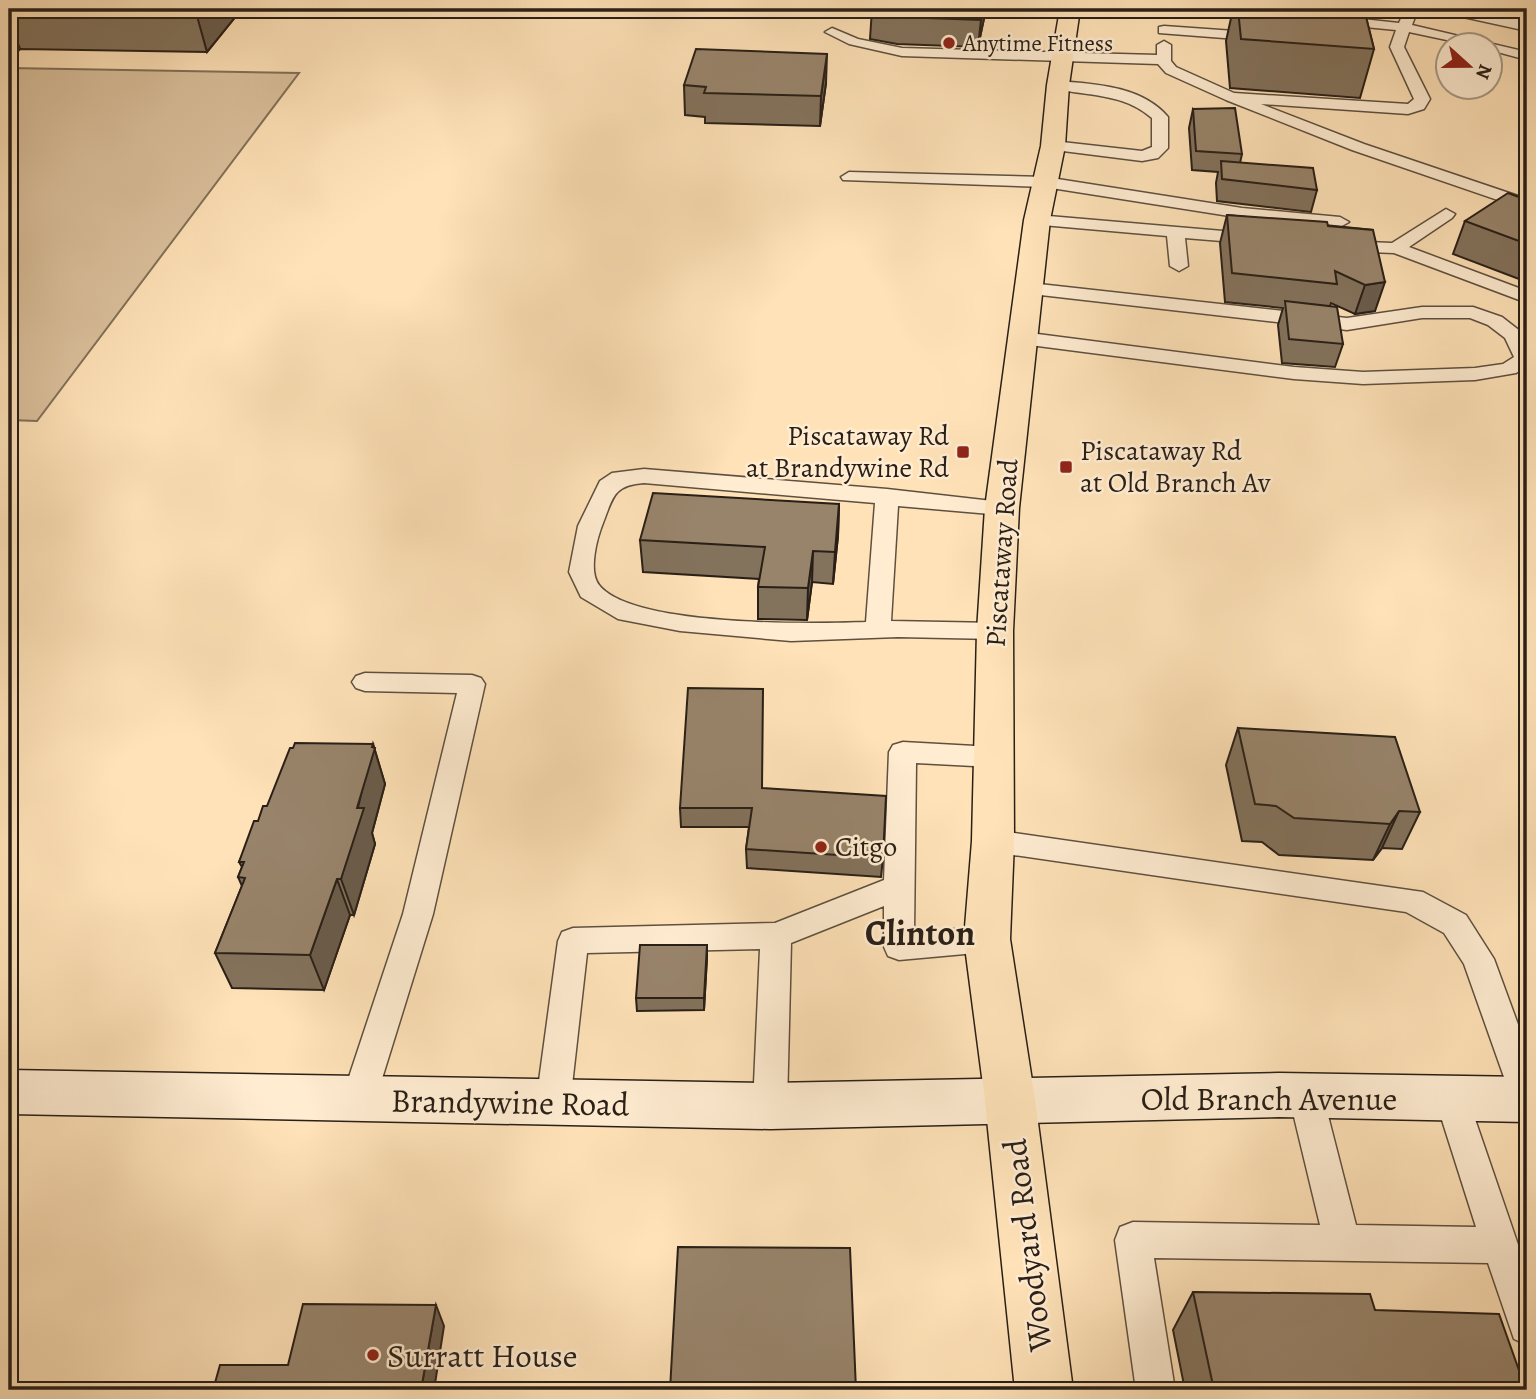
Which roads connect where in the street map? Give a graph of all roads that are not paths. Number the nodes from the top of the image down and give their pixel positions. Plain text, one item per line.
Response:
1 (1070, 9) edge
2 (1186, 9) edge
3 (1410, 9) edge
4 (1452, 9) edge
5 (1169, 11) edge
6 (1279, 16) edge
7 (1320, 19) edge
8 (1527, 25) edge
9 (1404, 27) junction
10 (1164, 30) junction
11 (832, 32) dead end
12 (1274, 38) edge
13 (1527, 56) edge
14 (1164, 60) junction
15 (1061, 70) junction
16 (1231, 97) junction
17 (1053, 146) junction
18 (849, 177) dead end
19 (1045, 182) junction
20 (1527, 205) edge
21 (1446, 214) dead end
22 (1037, 220) junction
23 (1340, 222) dead end
24 (1175, 232) junction
25 (1271, 240) edge
26 (1326, 244) edge
27 (1396, 248) junction
28 (1179, 266) dead end
29 (1030, 289) junction
30 (1527, 297) edge
31 (1022, 338) junction
32 (887, 496) junction
33 (1002, 508) junction
34 (878, 630) junction
35 (995, 631) junction
36 (365, 682) dead end
37 (993, 757) junction
38 (993, 841) junction
39 (900, 887) junction
40 (776, 936) junction
41 (987, 939) junction
42 (9, 1091) edge
43 (1527, 1094) edge
44 (1306, 1096) junction
45 (359, 1098) junction
46 (1452, 1098) junction
47 (1010, 1100) junction
48 (1527, 1100) edge
49 (553, 1103) junction
50 (770, 1106) junction
51 (1342, 1242) junction
52 (1500, 1245) junction
53 (1527, 1326) edge
54 (1044, 1390) edge
55 (1155, 1390) edge

1 - 15 main road, Piscataway Road
2 - 6 lane
3 - 9 lane
4 - 8 main road
5 - 10 lane
7 - 9 lane
9 - 13 lane
9 - 16 lane
10 - 12 lane
10 - 14 lane
11 - 15 lane
14 - 15 lane
14 - 16 lane
15 - 17 main road, Piscataway Road
15 - 17 lane
16 - 20 lane
17 - 19 main road, Piscataway Road
18 - 19 lane
19 - 22 main road, Piscataway Road
19 - 23 lane
21 - 27 lane
22 - 24 lane
22 - 29 main road, Piscataway Road
24 - 25 lane
24 - 28 lane
26 - 27 lane
27 - 30 lane
29 - 31 main road, Piscataway Road
29 - 31 lane
31 - 33 main road, Piscataway Road
32 - 33 lane
32 - 34 lane
32 - 34 lane
33 - 35 main road, Piscataway Road
34 - 35 lane
35 - 37 main road, Piscataway Road
36 - 45 lane
37 - 38 main road, Piscataway Road
37 - 39 lane
38 - 41 main road, Piscataway Road
38 - 43 lane
39 - 40 lane
39 - 41 lane
40 - 49 lane
40 - 50 lane
41 - 47 main road, Piscataway Road
42 - 45 main road, Brandywine Road
44 - 46 main road, Old Branch Avenue
44 - 47 main road, Old Branch Avenue
44 - 51 lane
45 - 49 main road, Brandywine Road
46 - 48 main road, Old Branch Avenue
46 - 52 lane
47 - 50 main road, Brandywine Road
47 - 54 main road, Woodyard Road
49 - 50 main road, Brandywine Road
51 - 52 lane
51 - 55 lane
52 - 53 lane

